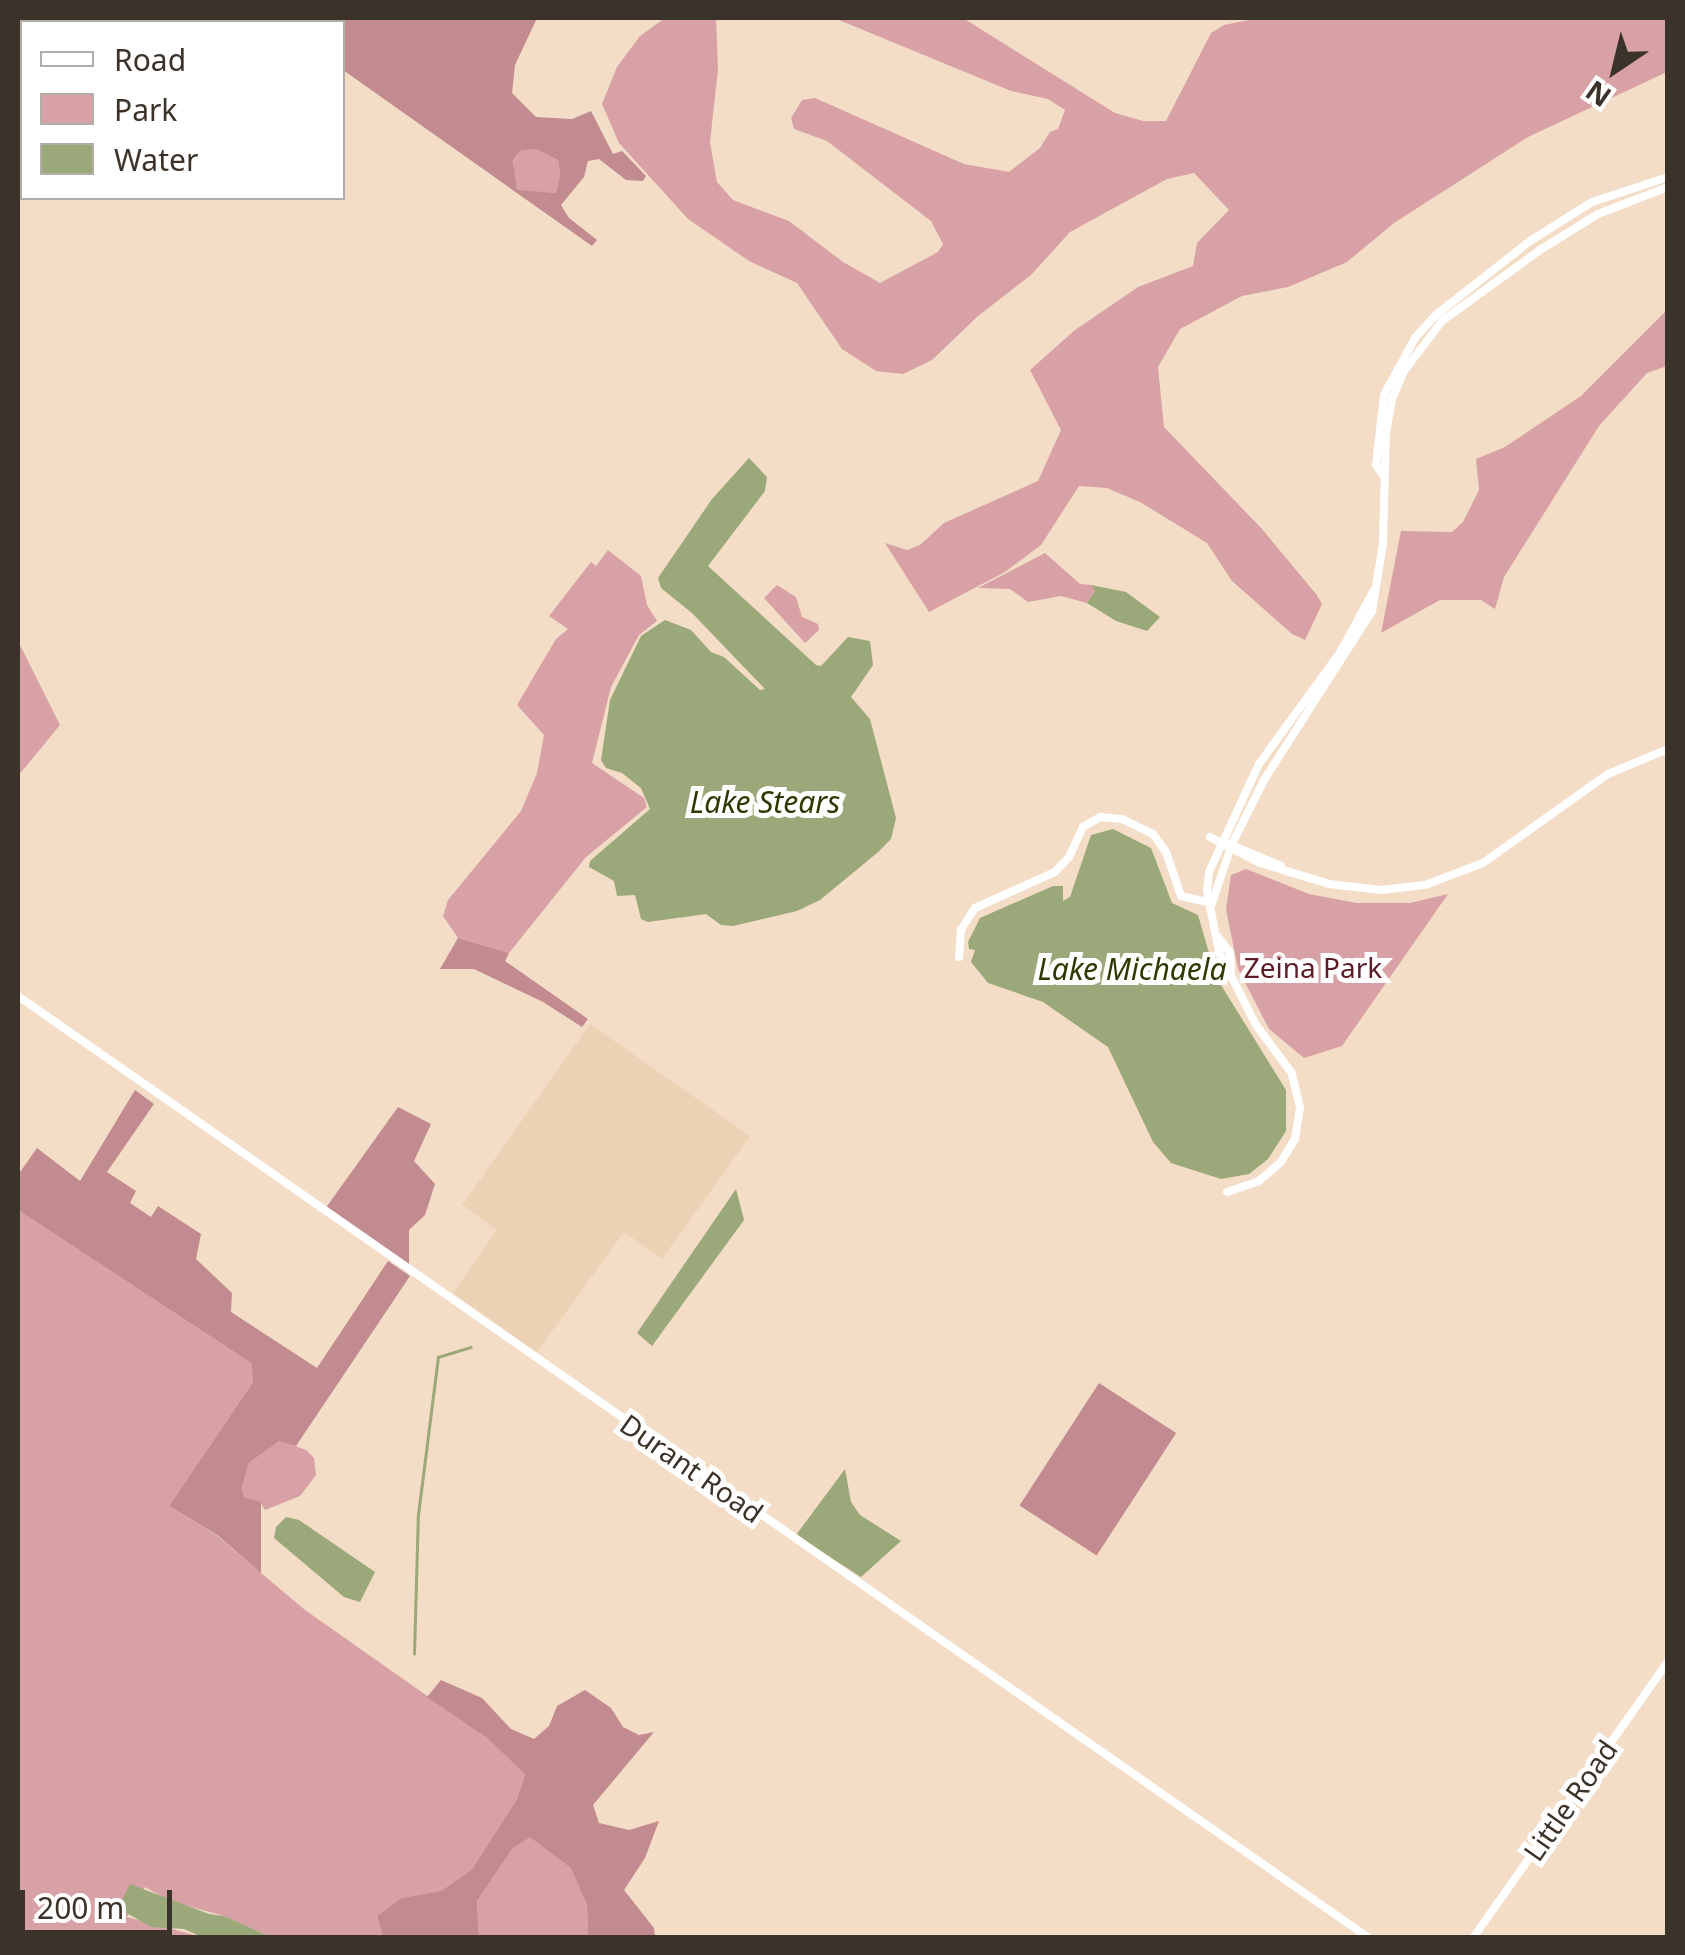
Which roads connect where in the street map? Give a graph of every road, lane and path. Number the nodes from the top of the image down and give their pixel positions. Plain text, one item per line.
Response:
1 (1668, 177) edge
2 (1668, 187) edge
3 (1382, 474) junction
4 (1375, 590) junction
5 (1668, 749) edge
6 (1210, 837) dead end
7 (1220, 842) junction
8 (1231, 847) junction
9 (1212, 902) junction
10 (959, 957) dead end
11 (18, 996) edge
12 (1227, 1192) dead end
13 (1668, 1662) edge
14 (1370, 1938) edge
15 (1473, 1938) edge

1 - 3 street
2 - 3 street
3 - 4 street
4 - 7 street
4 - 8 street
5 - 8 street
6 - 7 street
7 - 8 street
7 - 9 street
8 - 9 street
9 - 10 street
9 - 12 street
11 - 14 street, Durant Road
13 - 15 street, Little Road

